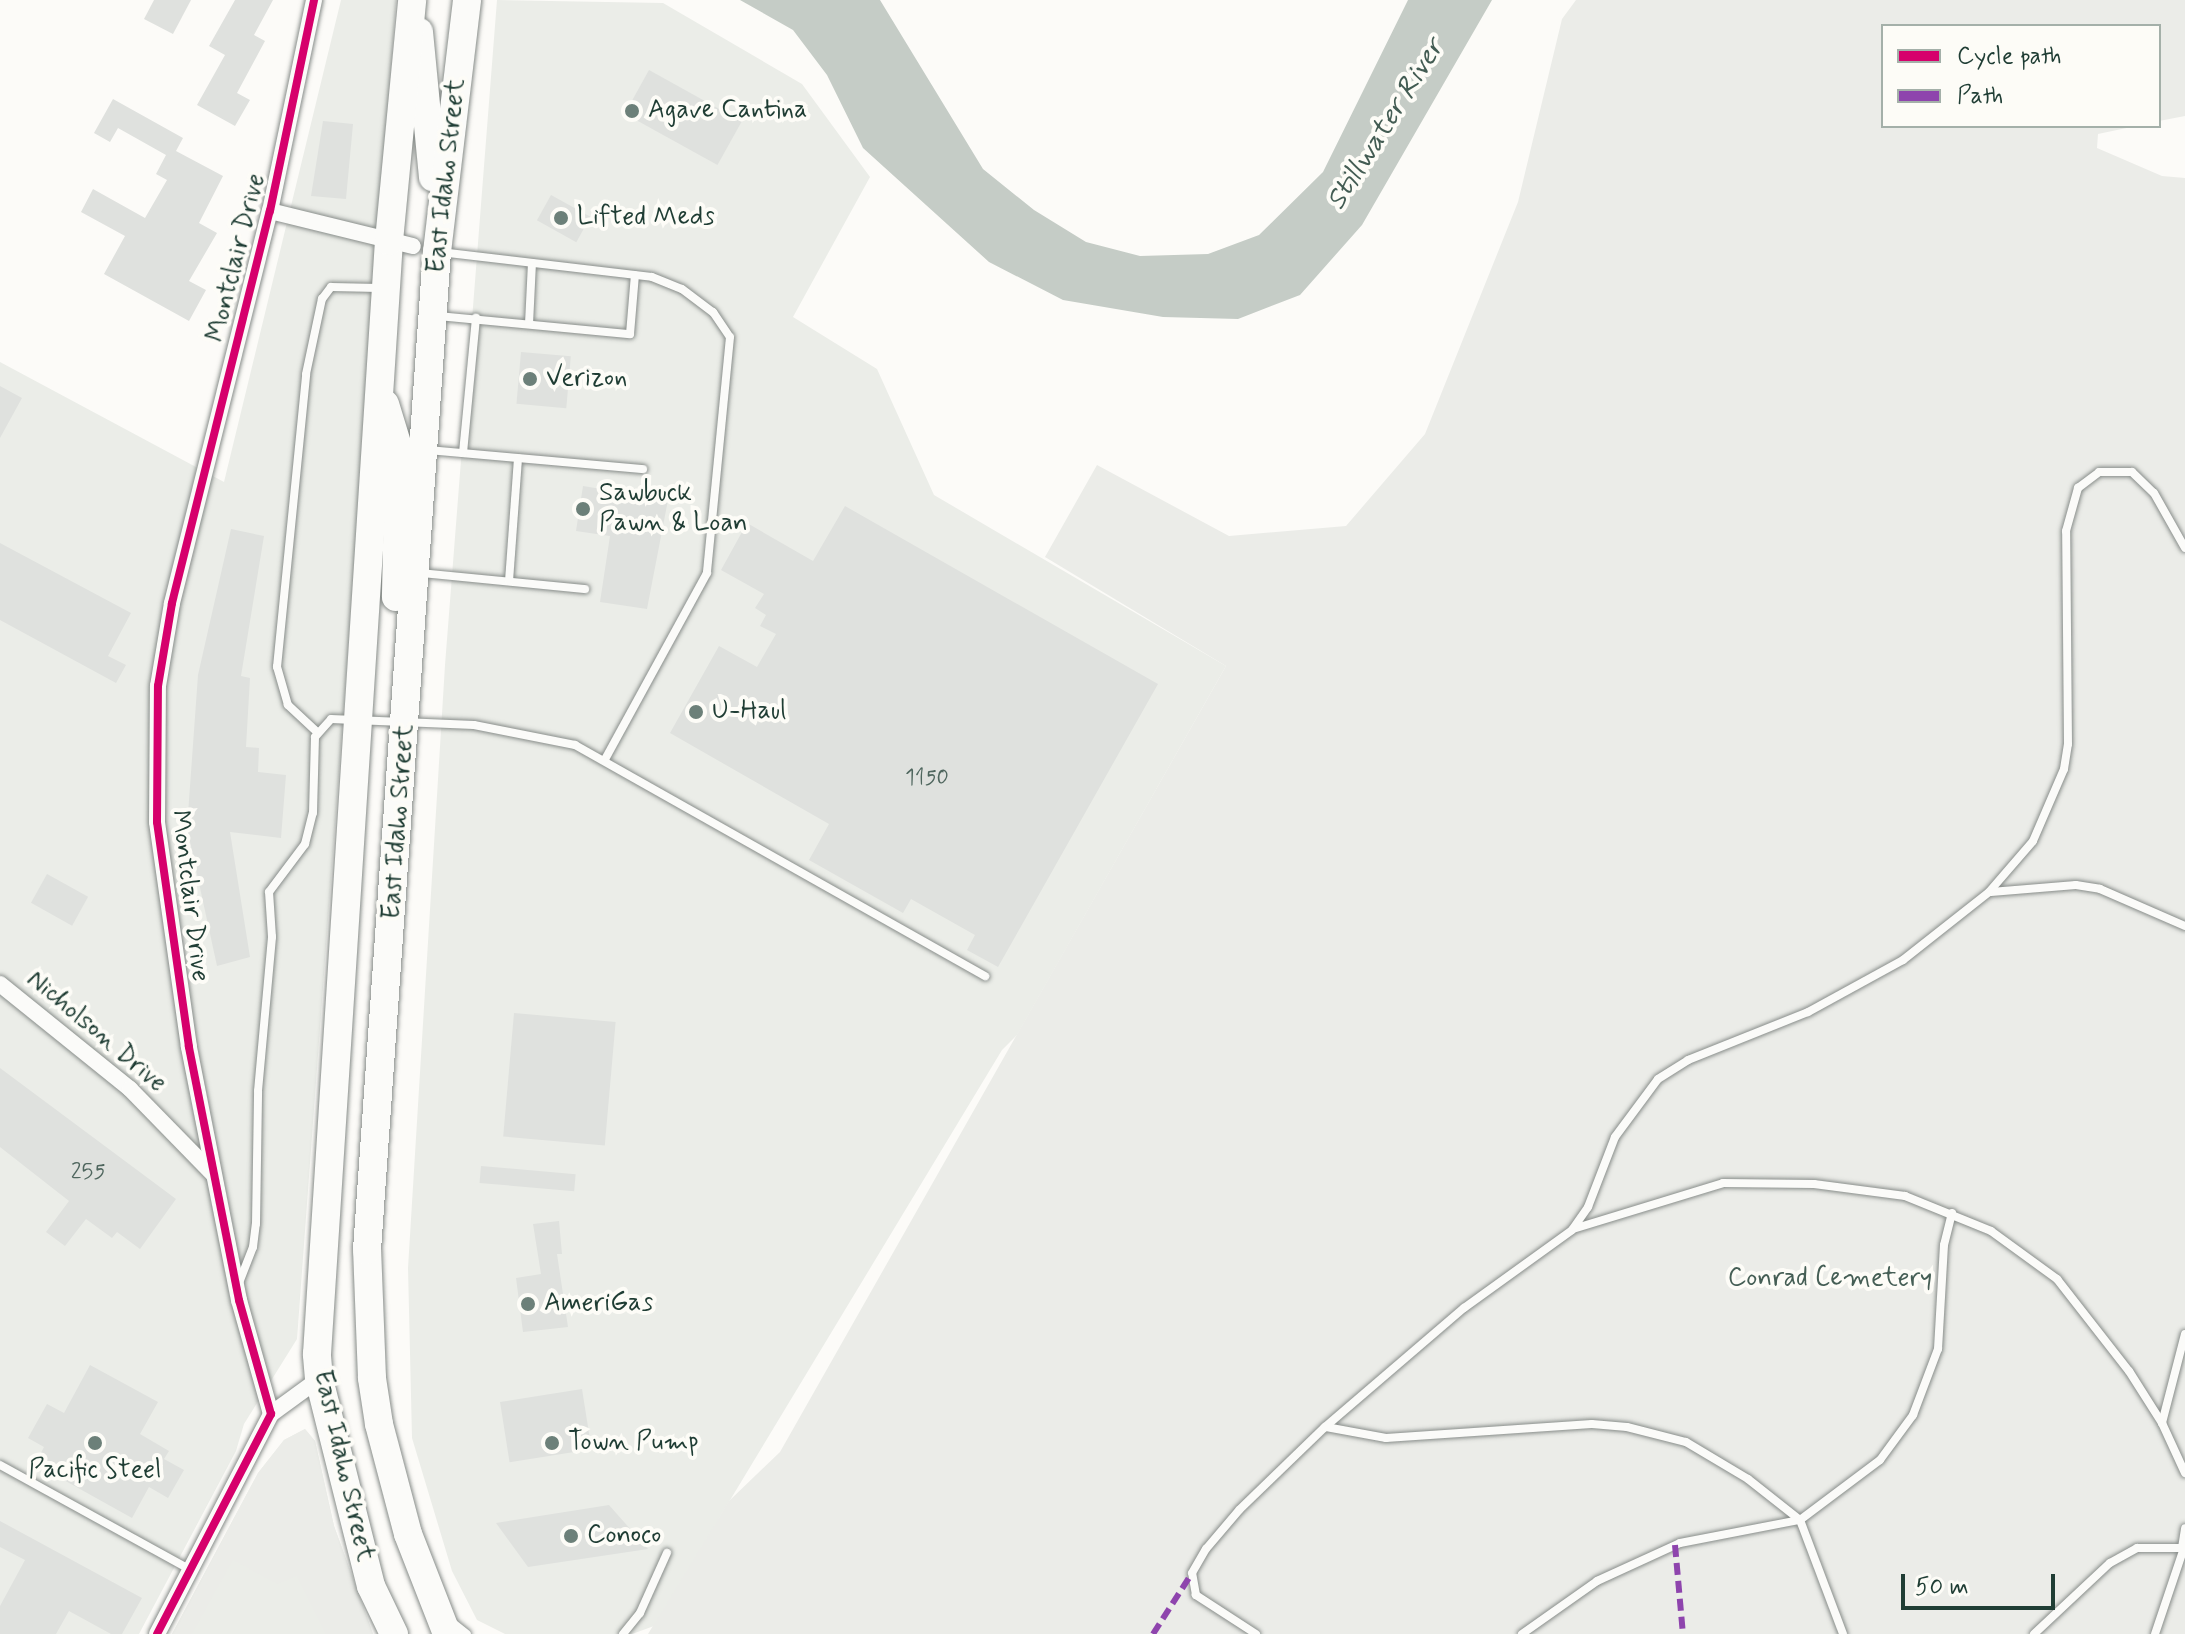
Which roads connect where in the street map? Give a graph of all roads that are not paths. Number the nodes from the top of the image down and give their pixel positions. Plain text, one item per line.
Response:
1 (314, 0) edge
2 (412, 0) edge
3 (467, 0) edge
4 (270, 211) junction
5 (413, 246) junction
6 (532, 263) junction
7 (635, 275) junction
8 (386, 289) junction
9 (433, 316) junction
10 (476, 318) junction
11 (529, 324) junction
12 (380, 387) junction
13 (424, 449) junction
14 (463, 453) junction
15 (518, 458) junction
16 (643, 469) dead end
17 (2185, 548) edge
18 (416, 573) junction
19 (509, 581) junction
20 (585, 589) dead end
21 (359, 718) junction
22 (406, 720) junction
23 (317, 732) junction
24 (605, 759) junction
25 (1989, 892) junction
26 (2185, 926) edge
27 (985, 976) dead end
28 (0, 984) edge
29 (221, 1193) junction
30 (1952, 1213) junction
31 (1572, 1230) junction
32 (237, 1288) junction
33 (2185, 1334) edge
34 (319, 1379) junction
35 (271, 1414) junction
36 (2162, 1423) junction
37 (1325, 1427) junction
38 (0, 1465) edge
39 (2185, 1473) edge
40 (1800, 1520) junction
41 (2185, 1528) edge
42 (2183, 1548) edge
43 (667, 1553) dead end
44 (192, 1570) junction
45 (433, 1602) junction
46 (157, 1634) edge
47 (394, 1634) edge
48 (447, 1634) edge
49 (467, 1634) edge
50 (623, 1634) edge
51 (1256, 1634) edge
52 (1522, 1634) edge
53 (1843, 1634) edge
54 (2034, 1634) edge
55 (2155, 1634) edge

1 - 4 street, Montclair Drive
2 - 5 highway, East Idaho Street
2 - 5 highway
3 - 5 highway, East Idaho Street
4 - 5 street, Montclair Drive
4 - 29 street, Montclair Drive
5 - 6 lane
5 - 8 highway, East Idaho Street
5 - 9 highway, East Idaho Street
6 - 7 lane
6 - 11 lane
7 - 11 lane
7 - 24 lane
8 - 12 highway, East Idaho Street
8 - 23 lane
9 - 10 lane
9 - 13 highway, East Idaho Street
10 - 11 lane
10 - 14 lane
12 - 21 highway, East Idaho Street
12 - 22 highway
13 - 14 lane
13 - 18 highway, East Idaho Street
14 - 15 lane
15 - 16 lane
15 - 19 lane
17 - 25 lane
18 - 19 lane
18 - 22 highway, East Idaho Street
19 - 20 lane
21 - 22 lane
21 - 23 lane
21 - 34 highway, East Idaho Street
22 - 24 lane
22 - 45 highway, East Idaho Street
23 - 32 lane
24 - 27 lane
25 - 26 lane
25 - 31 lane
28 - 29 street, Nicholson Drive
29 - 32 street, Montclair Drive
30 - 31 lane
30 - 36 lane
30 - 40 lane
31 - 37 lane
32 - 35 street, Montclair Drive
33 - 36 lane
34 - 35 street
34 - 47 highway, East Idaho Street
35 - 44 street
36 - 39 lane
37 - 40 lane
37 - 51 lane
38 - 44 lane
40 - 52 lane
40 - 53 lane
41 - 42 lane
42 - 54 lane
42 - 55 lane
43 - 50 lane
44 - 46 street
45 - 48 highway, East Idaho Street
45 - 49 lane

